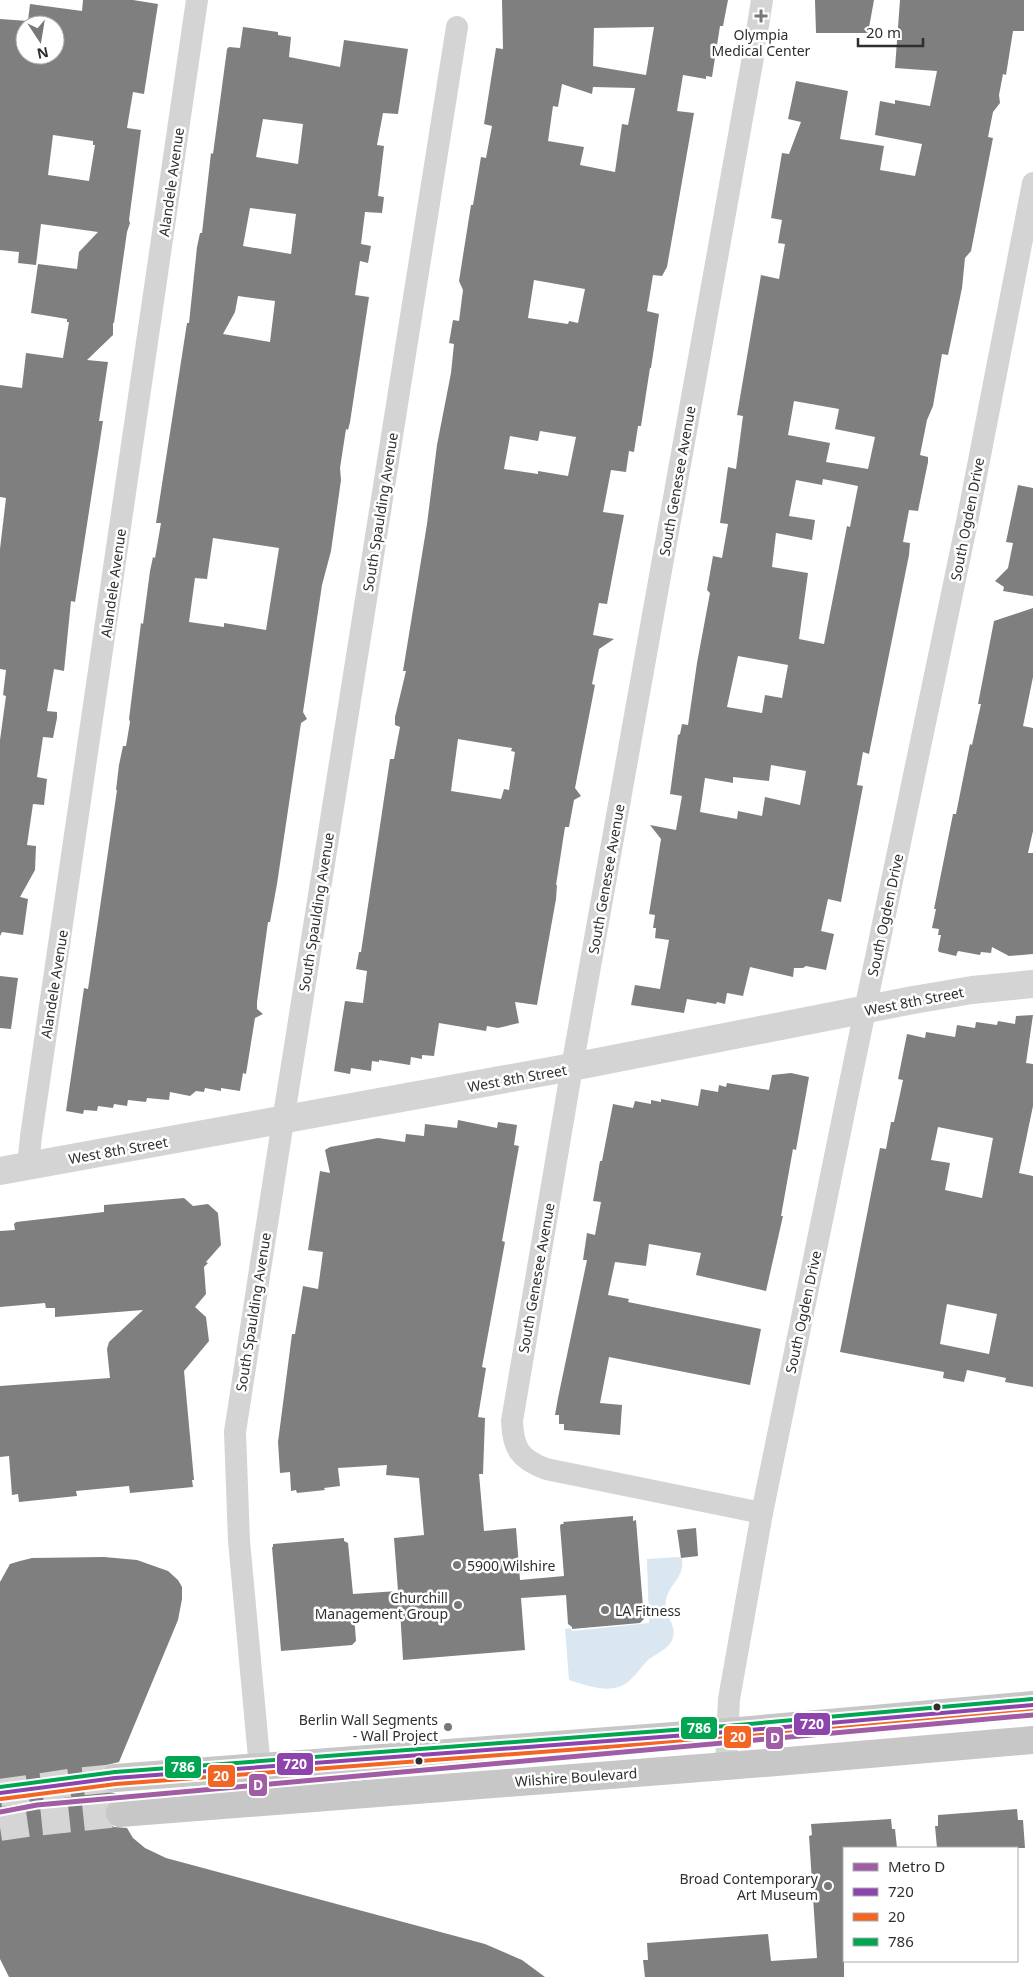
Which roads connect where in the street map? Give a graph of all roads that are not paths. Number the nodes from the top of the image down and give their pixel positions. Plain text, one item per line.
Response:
1 (197, 0) edge
2 (762, 0) edge
3 (457, 27) dead end
4 (1033, 183) edge
5 (1033, 984) edge
6 (865, 1010) junction
7 (572, 1067) junction
8 (283, 1121) junction
9 (28, 1166) junction
10 (0, 1171) edge
11 (762, 1513) junction
12 (1033, 1705) edge
13 (727, 1732) junction
14 (1033, 1740) edge
15 (726, 1766) junction
16 (260, 1767) junction
17 (116, 1778) tunnel mouth
18 (263, 1801) junction
19 (120, 1813) tunnel mouth

1 - 9 street, Alandele Avenue
2 - 7 street, South Genesee Avenue
3 - 8 street, South Spaulding Avenue
4 - 6 street, South Ogden Drive
5 - 6 street, West 8th Street
6 - 7 street, West 8th Street
6 - 11 street, South Ogden Drive
7 - 8 street, West 8th Street
7 - 11 street, South Genesee Avenue
8 - 9 street, West 8th Street
8 - 16 street, South Spaulding Avenue
9 - 10 street, West 8th Street
11 - 13 street, South Ogden Drive
12 - 13 main road
13 - 15 street, South Ogden Drive
13 - 16 main road
14 - 15 main road, Wilshire Boulevard
15 - 18 main road, Wilshire Boulevard
16 - 17 main road
16 - 18 street, South Spaulding Avenue
18 - 19 main road, Wilshire Boulevard

